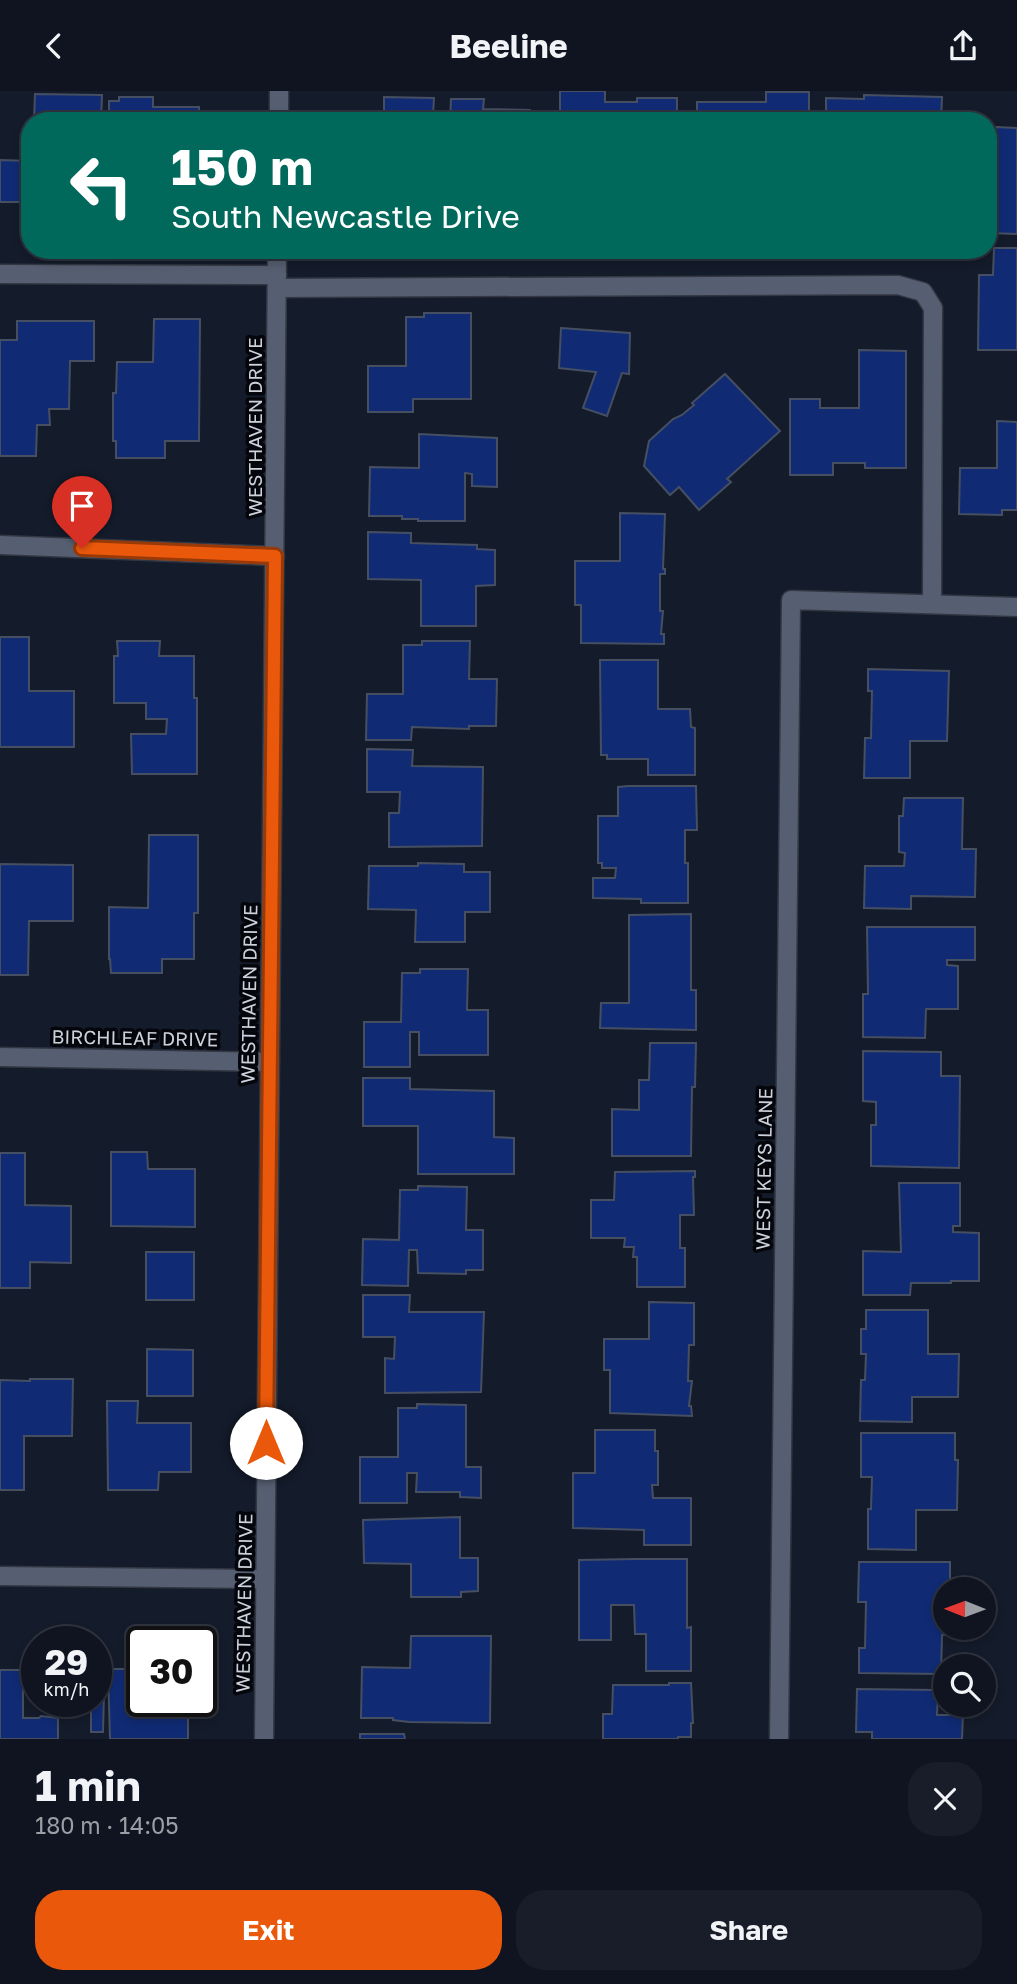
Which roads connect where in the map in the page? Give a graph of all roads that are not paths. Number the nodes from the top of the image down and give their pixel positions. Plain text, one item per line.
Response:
1 (279, 91) edge
2 (278, 112) edge
3 (277, 259) edge
4 (0, 274) edge
5 (277, 281) junction
6 (0, 545) edge
7 (275, 556) junction
8 (932, 604) junction
9 (1017, 607) edge
10 (0, 1057) edge
11 (270, 1062) junction
12 (0, 1576) edge
13 (265, 1579) junction
14 (264, 1739) edge
15 (779, 1739) edge

1 - 2 street
3 - 5 street, WESTHAVEN DRIVE
4 - 5 street
5 - 7 street, WESTHAVEN DRIVE
5 - 8 street
6 - 7 street
7 - 11 street, WESTHAVEN DRIVE
8 - 9 street
8 - 15 street, WEST KEYS LANE
10 - 11 street, BIRCHLEAF DRIVE
11 - 13 street, WESTHAVEN DRIVE
12 - 13 street
13 - 14 street, WESTHAVEN DRIVE

